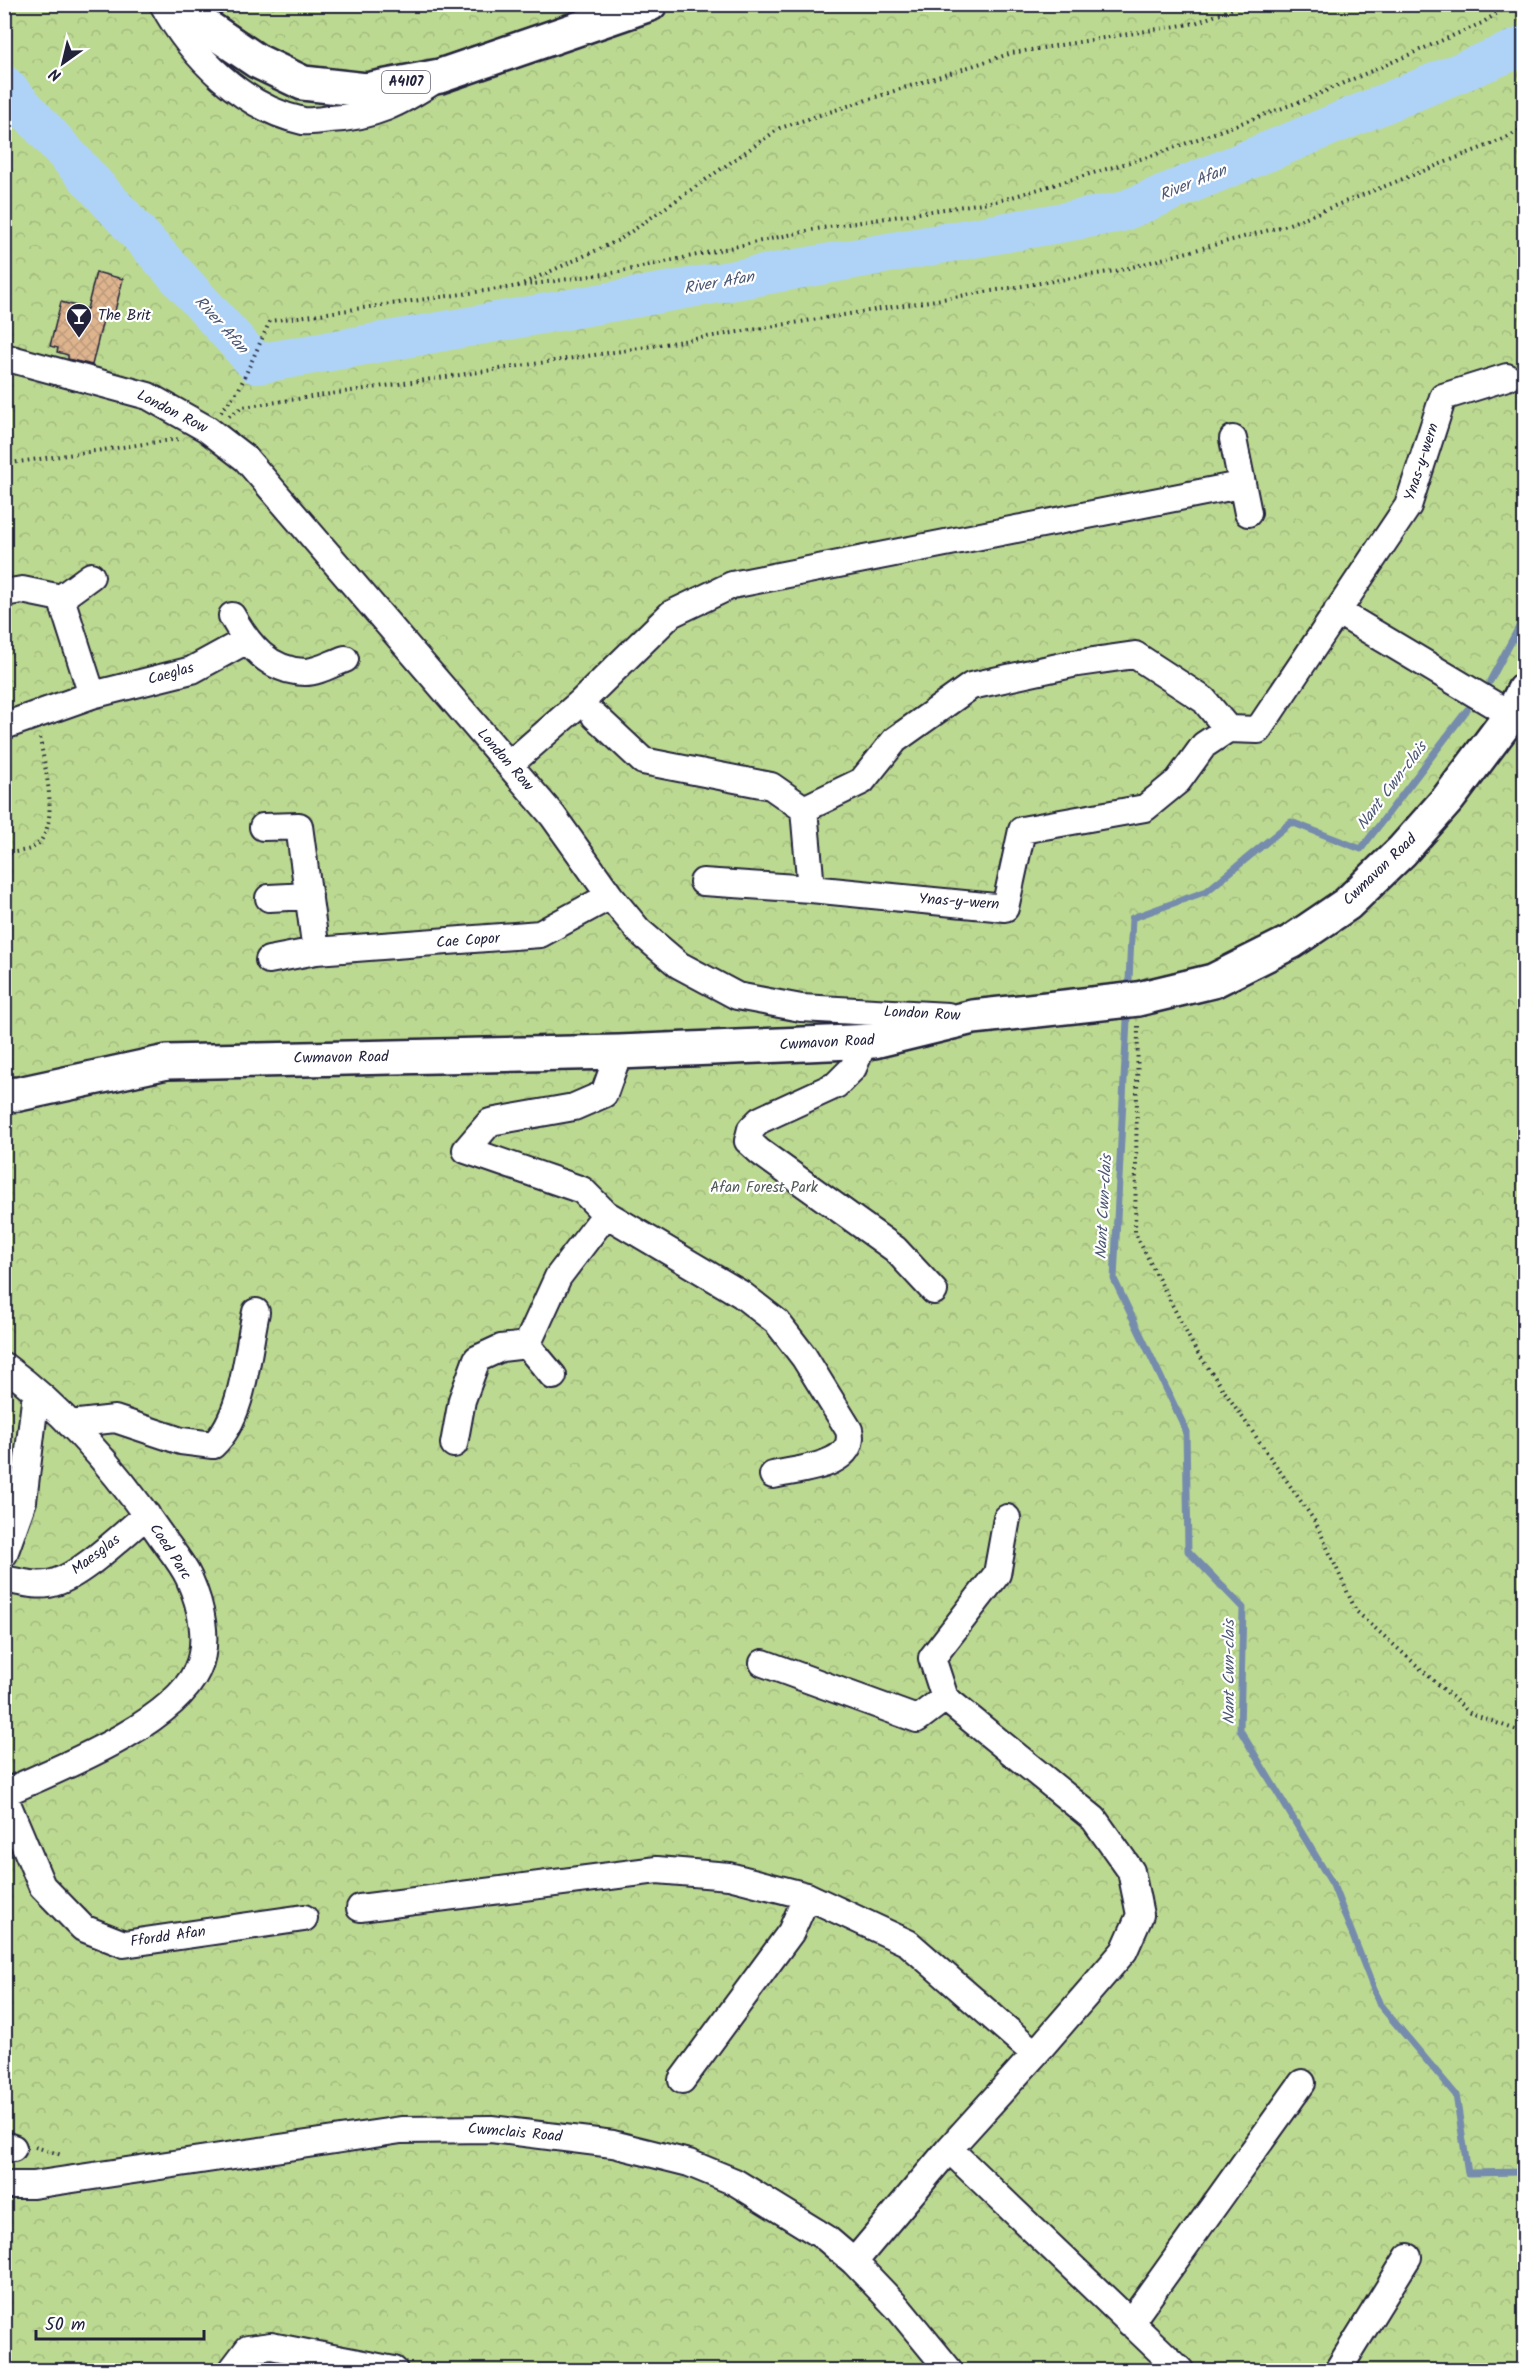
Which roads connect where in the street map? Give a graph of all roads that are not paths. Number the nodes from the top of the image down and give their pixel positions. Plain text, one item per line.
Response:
1 (163, 4) edge
2 (172, 4) edge
3 (650, 4) edge
4 (440, 76) junction
5 (4, 357) edge
6 (1507, 377) dead end
7 (1233, 439) dead end
8 (1240, 485) junction
9 (1248, 513) dead end
10 (91, 576) dead end
11 (13, 591) edge
12 (61, 598) junction
13 (1337, 611) junction
14 (232, 616) dead end
15 (245, 641) junction
16 (345, 659) dead end
17 (92, 695) junction
18 (1517, 703) edge
19 (595, 716) dead end
20 (4, 726) edge
21 (1228, 729) junction
22 (509, 765) junction
23 (804, 809) junction
24 (262, 826) dead end
25 (703, 882) dead end
26 (811, 888) junction
27 (309, 896) junction
28 (610, 896) junction
29 (269, 898) dead end
30 (316, 951) junction
31 (269, 960) dead end
32 (973, 1017) junction
33 (864, 1042) junction
34 (619, 1052) junction
35 (9, 1100) edge
36 (606, 1214) junction
37 (934, 1291) dead end
38 (256, 1312) dead end
39 (527, 1345) junction
40 (4, 1366) edge
41 (553, 1376) dead end
42 (38, 1395) junction
43 (70, 1424) junction
44 (454, 1444) dead end
45 (773, 1475) dead end
46 (147, 1515) junction
47 (1007, 1518) dead end
48 (4, 1554) edge
49 (4, 1580) edge
50 (763, 1663) dead end
51 (945, 1698) junction
52 (4, 1795) edge
53 (807, 1896) junction
54 (360, 1908) dead end
55 (304, 1918) dead end
56 (1035, 2054) junction
57 (682, 2080) dead end
58 (1302, 2083) dead end
59 (949, 2149) junction
60 (4, 2184) edge
61 (1408, 2257) dead end
62 (854, 2262) junction
63 (1130, 2323) junction
64 (232, 2370) edge
65 (394, 2370) edge
66 (949, 2370) edge
67 (1180, 2370) edge
68 (1338, 2370) edge

1 - 4 street
2 - 4 main road, A4107
3 - 4 main road, A4107
5 - 22 street, London Row
6 - 13 street, Ynas-y-wern
7 - 8 street
8 - 9 street
8 - 22 street
10 - 12 street
11 - 12 street
12 - 17 street
13 - 18 street
13 - 21 street, Ynas-y-wern
14 - 15 street
15 - 16 street
15 - 17 street, Caeglas
17 - 20 street, Caeglas
18 - 32 main road, Cwmavon Road
19 - 23 street
21 - 23 street
21 - 26 street, Ynas-y-wern
22 - 28 street, London Row
23 - 26 street
24 - 27 street
25 - 26 street
27 - 29 street
27 - 30 street
28 - 30 street, Cae Copor
28 - 32 street, London Row
30 - 31 street, Cae Copor
32 - 33 main road, Cwmavon Road
33 - 34 main road, Cwmavon Road
33 - 37 street
34 - 35 main road, Cwmavon Road
34 - 36 street
36 - 39 street
36 - 45 street
38 - 43 street
39 - 41 street
39 - 44 street
40 - 42 street, Coed Parc
42 - 43 street, Coed Parc
42 - 48 street
43 - 46 street, Coed Parc
46 - 49 street, Maesglas
46 - 52 street, Coed Parc
47 - 51 street
50 - 51 street
51 - 56 street
52 - 55 street, Ffordd Afan
53 - 54 street
53 - 56 street
53 - 57 street
56 - 59 street
58 - 63 street
59 - 62 street
59 - 63 street
60 - 62 street, Cwmclais Road
61 - 68 street
62 - 66 street, Cwmclais Road
63 - 67 street
64 - 65 street

